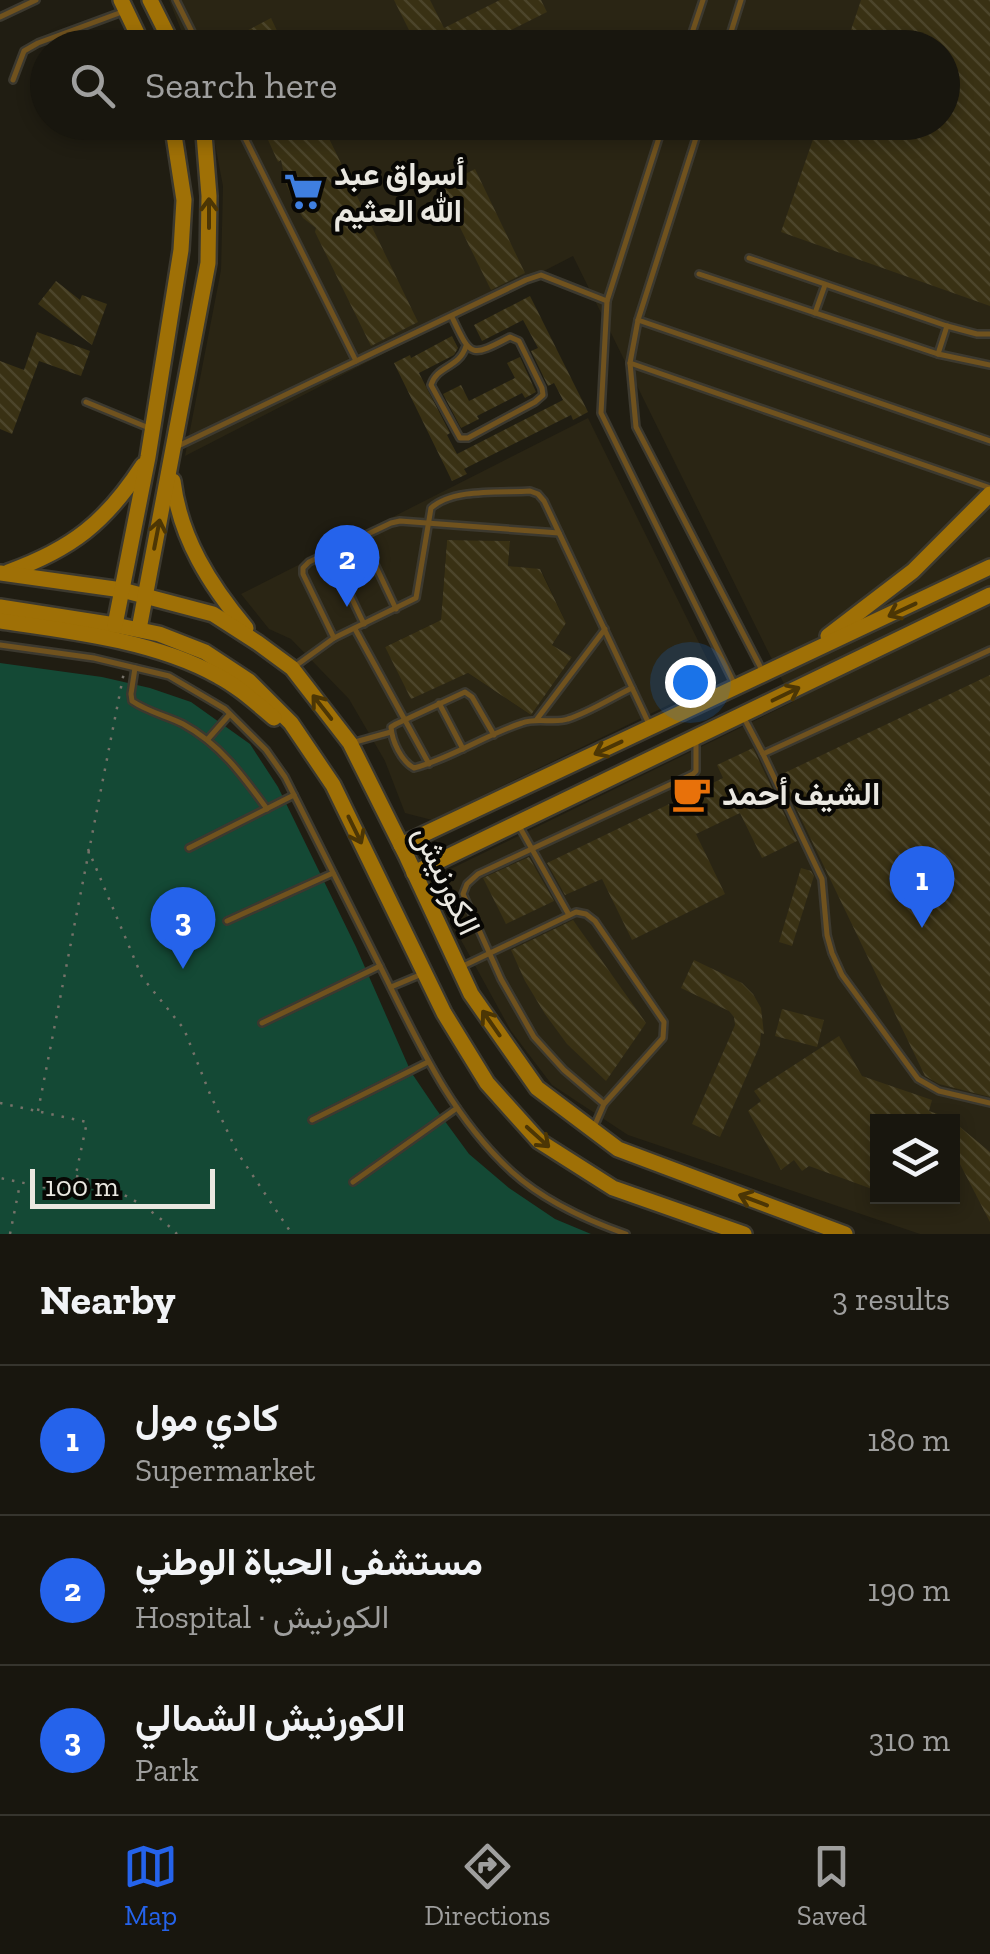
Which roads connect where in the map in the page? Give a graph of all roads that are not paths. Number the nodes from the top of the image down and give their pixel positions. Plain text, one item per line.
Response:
1 (36, 0) edge
2 (176, 0) edge
3 (702, 0) edge
4 (741, 0) edge
5 (155, 5) edge
6 (123, 6) edge
7 (0, 18) edge
8 (68, 30) edge
9 (135, 30) edge
10 (166, 30) edge
11 (191, 30) edge
12 (693, 30) edge
13 (732, 30) edge
14 (30, 48) edge
15 (13, 80) dead end
16 (175, 140) edge
17 (204, 140) edge
18 (246, 140) edge
19 (658, 140) edge
20 (696, 140) edge
21 (749, 258) dead end
22 (698, 274) dead end
23 (825, 286) junction
24 (607, 302) junction
25 (815, 313) junction
26 (451, 315) junction
27 (638, 320) junction
28 (947, 326) junction
29 (990, 334) edge
30 (466, 346) junction
31 (938, 354) junction
32 (356, 361) junction
33 (630, 363) junction
34 (990, 365) edge
35 (86, 402) dead end
36 (152, 429) junction
37 (990, 442) edge
38 (172, 456) junction
39 (148, 457) junction
40 (990, 491) edge
41 (429, 524) junction
42 (558, 533) junction
43 (362, 538) junction
44 (330, 553) junction
45 (990, 567) edge
46 (2, 573) edge
47 (122, 590) junction
48 (990, 595) edge
49 (146, 596) junction
50 (990, 604) edge
51 (967, 606) junction
52 (0, 607) edge
53 (396, 609) junction
54 (0, 621) edge
55 (364, 624) junction
56 (115, 625) junction
57 (355, 628) junction
58 (139, 630) junction
59 (605, 630) junction
60 (334, 638) junction
61 (258, 642) junction
62 (0, 645) edge
63 (990, 650) edge
64 (801, 657) junction
65 (135, 668) junction
66 (292, 668) junction
67 (764, 674) junction
68 (632, 688) junction
69 (736, 688) junction
70 (440, 703) junction
71 (230, 714) junction
72 (743, 715) junction
73 (404, 720) junction
74 (536, 720) junction
75 (651, 728) junction
76 (391, 732) junction
77 (494, 735) junction
78 (696, 738) junction
79 (208, 740) junction
80 (350, 744) junction
81 (463, 749) junction
82 (763, 754) junction
83 (315, 760) junction
84 (429, 764) junction
85 (294, 795) junction
86 (267, 809) junction
87 (517, 824) junction
88 (401, 845) junction
89 (190, 848) dead end
90 (532, 849) junction
91 (333, 873) junction
92 (414, 873) junction
93 (569, 915) junction
94 (227, 921) dead end
95 (490, 954) junction
96 (380, 966) junction
97 (458, 969) junction
98 (425, 972) junction
99 (391, 988) junction
100 (262, 1023) dead end
101 (428, 1062) junction
102 (990, 1103) edge
103 (604, 1104) junction
104 (456, 1108) junction
105 (312, 1120) dead end
106 (593, 1130) junction
107 (353, 1182) dead end
108 (626, 1234) edge
109 (744, 1234) edge
110 (845, 1234) edge

1 - 7 lane
2 - 11 lane
3 - 12 lane
4 - 13 lane
5 - 10 street
6 - 8 lane
6 - 9 street
14 - 15 lane
16 - 36 street
38 -> 17 street
18 - 32 lane
19 - 24 lane
20 - 27 lane
21 - 23 lane
22 - 25 lane
23 - 25 lane
23 - 28 lane
24 - 26 lane
24 - 69 lane
25 - 31 lane
26 - 30 lane
26 - 32 lane
27 - 33 lane
27 - 37 lane
28 - 29 lane
28 - 31 lane
30 - 30 lane
31 - 34 lane
32 - 38 lane
33 - 40 lane
33 - 67 lane
35 - 36 lane
36 - 39 street
49 -> 38 street
38 - 61 street
39 - 46 street
39 - 47 street
40 - 64 street
41 - 42 lane
41 - 42 lane
41 - 43 lane
41 - 53 lane
42 - 59 lane
43 - 44 lane
43 - 53 lane
44 - 55 lane
44 - 60 lane
45 -> 64 street
46 - 47 street, الكورنيش
47 - 49 street, الكورنيش
47 - 56 street
48 - 51 street
49 - 58 street
49 - 61 street, الكورنيش
50 - 51 street
72 -> 51 street
52 - 56 street, الكورنيش
53 - 55 lane
54 - 83 street
55 - 57 lane
56 - 58 street, الكورنيش
57 - 60 lane
57 - 73 lane
58 - 83 street, الكورنيش
59 - 68 lane
59 - 74 lane
60 - 66 lane
61 - 66 street, الكورنيش
62 - 65 lane
63 - 82 lane
64 - 67 street
65 - 71 lane
65 - 79 lane
80 -> 66 street, الكورنيش
67 - 69 street
68 - 74 lane
68 - 75 lane
69 - 75 street
70 - 73 lane
70 - 77 lane
70 - 81 lane
71 - 79 lane
71 - 85 lane
72 - 78 street
72 - 82 lane
73 - 76 lane
73 - 84 lane
74 - 77 lane
75 -> 88 street
76 - 80 lane
76 - 84 lane
77 - 81 lane
78 - 87 street
78 - 90 lane
79 - 86 lane
80 - 88 street, الكورنيش
81 - 84 lane
82 - 102 lane
83 -> 98 street, الكورنيش
85 - 86 lane
85 - 91 lane
86 - 89 lane
87 - 90 lane
87 - 92 street
88 - 92 street, الكورنيش
90 - 93 lane
90 - 95 lane
91 - 94 lane
91 - 96 lane
92 - 97 street, الكورنيش
93 - 95 lane
93 - 103 lane
95 - 97 lane
95 - 103 lane
96 - 99 lane
96 - 100 lane
106 -> 97 street, الكورنيش
98 - 99 lane
98 -> 109 street, الكورنيش
99 - 101 lane
101 - 104 lane
101 - 105 lane
103 - 106 lane
104 - 107 lane
104 - 108 lane
110 -> 106 street, الكورنيش

